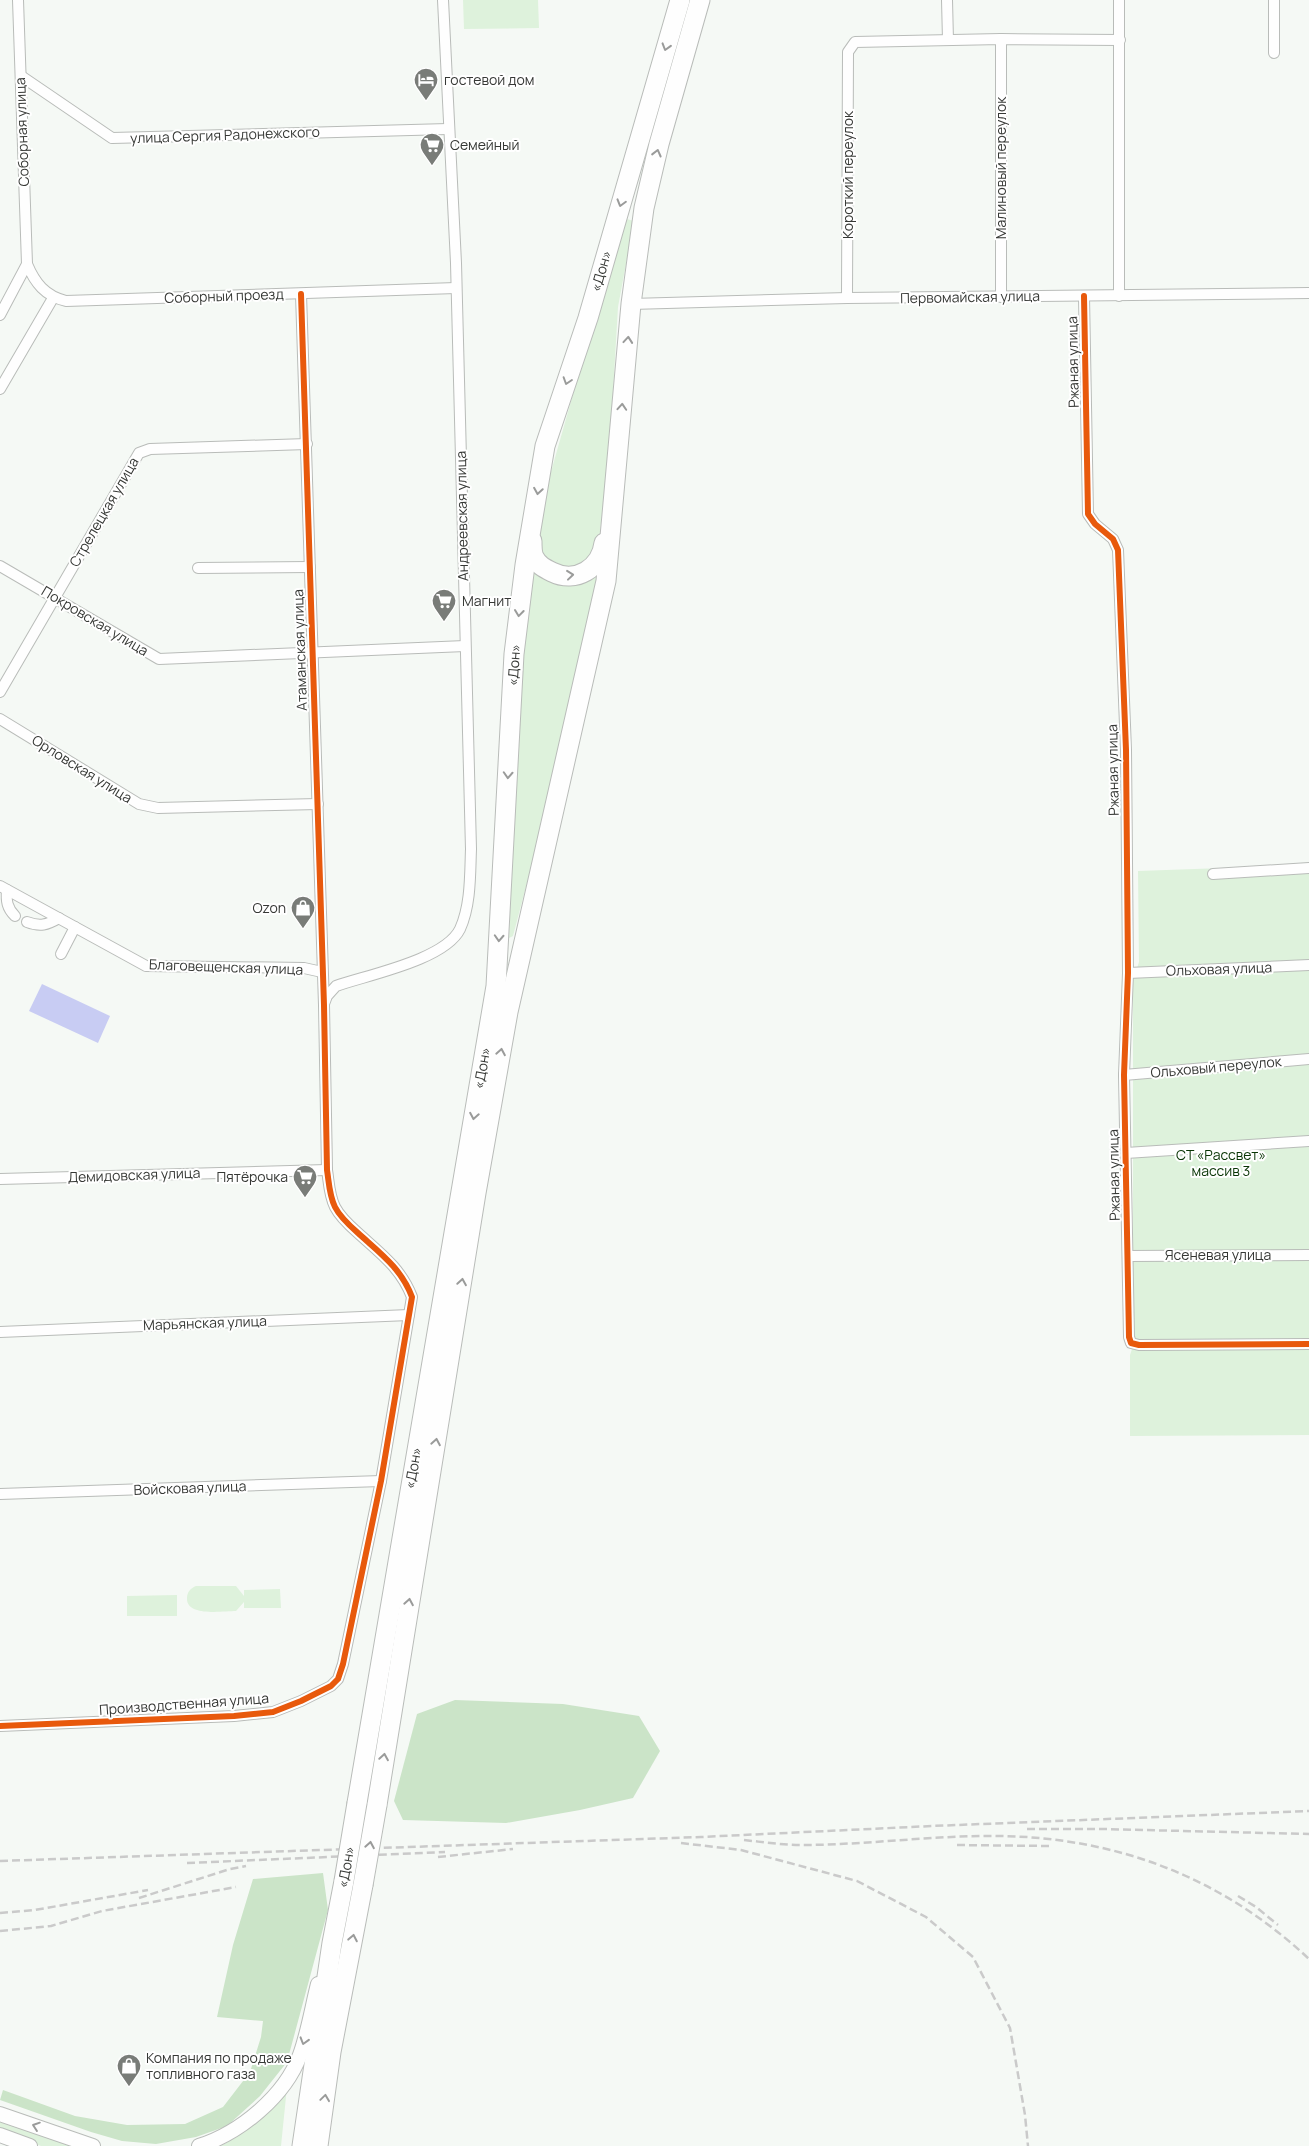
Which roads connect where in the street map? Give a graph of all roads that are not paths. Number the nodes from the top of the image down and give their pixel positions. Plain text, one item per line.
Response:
1 (18, 0) edge
2 (443, 0) edge
3 (680, 0) edge
4 (700, 0) edge
5 (947, 0) edge
6 (1120, 0) edge
7 (1274, 0) edge
8 (1001, 39) junction
9 (948, 40) junction
10 (1120, 40) junction
11 (1274, 53) dead end
12 (20, 76) junction
13 (448, 129) junction
14 (27, 264) junction
15 (456, 288) junction
16 (1309, 293) edge
17 (301, 294) junction
18 (1084, 296) junction
19 (1120, 296) junction
20 (1001, 297) junction
21 (53, 298) junction
22 (847, 298) junction
23 (631, 304) junction
24 (0, 315) edge
25 (0, 389) edge
26 (620, 439) junction
27 (307, 444) junction
28 (531, 535) junction
29 (0, 566) edge
30 (310, 567) junction
31 (198, 568) dead end
32 (54, 597) junction
33 (465, 646) junction
34 (312, 653) junction
35 (0, 692) edge
36 (0, 719) edge
37 (318, 804) junction
38 (1309, 868) edge
39 (1213, 874) dead end
40 (4, 888) edge
41 (15, 916) dead end
42 (58, 918) junction
43 (27, 922) dead end
44 (75, 927) junction
45 (61, 954) dead end
46 (1309, 965) edge
47 (322, 972) junction
48 (1128, 973) junction
49 (324, 1005) junction
50 (1309, 1059) edge
51 (1124, 1075) junction
52 (1309, 1141) edge
53 (1126, 1153) junction
54 (327, 1170) junction
55 (0, 1179) edge
56 (1309, 1255) edge
57 (1128, 1256) junction
58 (410, 1315) junction
59 (0, 1332) edge
60 (1309, 1344) edge
61 (381, 1481) junction
62 (0, 1494) edge
63 (0, 1726) edge
64 (332, 1943) junction
65 (0, 2114) edge
66 (0, 2135) edge
67 (30, 2146) edge
68 (93, 2146) edge
69 (199, 2146) edge
70 (302, 2146) edge
71 (318, 2146) edge

1 - 12 street, Соборная улица
2 - 13 street, Андреевская улица
3 -> 28 highway, «Дон»
23 -> 4 highway, «Дон»
5 - 9 street
6 - 10 street
7 - 11 street
8 - 9 street
8 - 10 street
8 - 20 street, Малиновый переулок
9 - 22 street, Короткий переулок
10 - 19 street
12 - 13 street, улица Сергия Радонежского
12 - 14 street, Соборная улица
13 - 15 street, Андреевская улица
14 - 21 street, Соборная улица
14 - 24 street
15 - 17 street, Соборный проезд
15 - 33 street, Андреевская улица
16 - 19 street, Первомайская улица
17 - 21 street, Соборный проезд
17 - 27 street, Атаманская улица
18 - 19 street, Первомайская улица
18 - 20 street, Первомайская улица
18 - 48 street, Ржаная улица
20 - 22 street, Первомайская улица
21 - 25 street
22 - 23 street, Первомайская улица
26 -> 23 highway, «Дон»
28 -> 26 highway
71 -> 26 highway, «Дон», bridge
27 - 30 street, Атаманская улица
27 - 32 street, Стрелецкая улица
28 -> 64 highway, «Дон», bridge
29 - 32 street, Покровская улица
30 - 31 street
30 - 34 street, Атаманская улица
32 - 34 street, Покровская улица
32 - 35 street, Стрелецкая улица
33 - 34 street, Покровская улица
33 - 49 street, Андреевская улица
34 - 37 street, Атаманская улица
36 - 37 street, Орловская улица
37 - 47 street, Атаманская улица
38 - 39 street
40 - 41 street
40 - 42 street, Благовещенская улица
42 - 43 street
42 - 44 street, Благовещенская улица
44 - 45 street
44 - 47 street, Благовещенская улица
46 - 48 street, Ольховая улица
47 - 49 street, Атаманская улица
48 - 51 street, Ржаная улица
49 - 54 street, Атаманская улица
50 - 51 street, Ольховый переулок
51 - 53 street, Ржаная улица
52 - 53 street
53 - 57 street, Ржаная улица
54 - 55 street, Демидовская улица
54 - 58 street, Атаманская улица
56 - 57 street, Ясеневая улица
57 - 60 street, Ржаная улица
58 - 59 street, Марьянская улица
58 - 61 street, Производственная улица
61 - 62 street, Войсковая улица
61 - 63 street, Производственная улица
64 -> 69 main road
64 - 70 highway, «Дон»
68 -> 65 main road
66 - 67 main road

